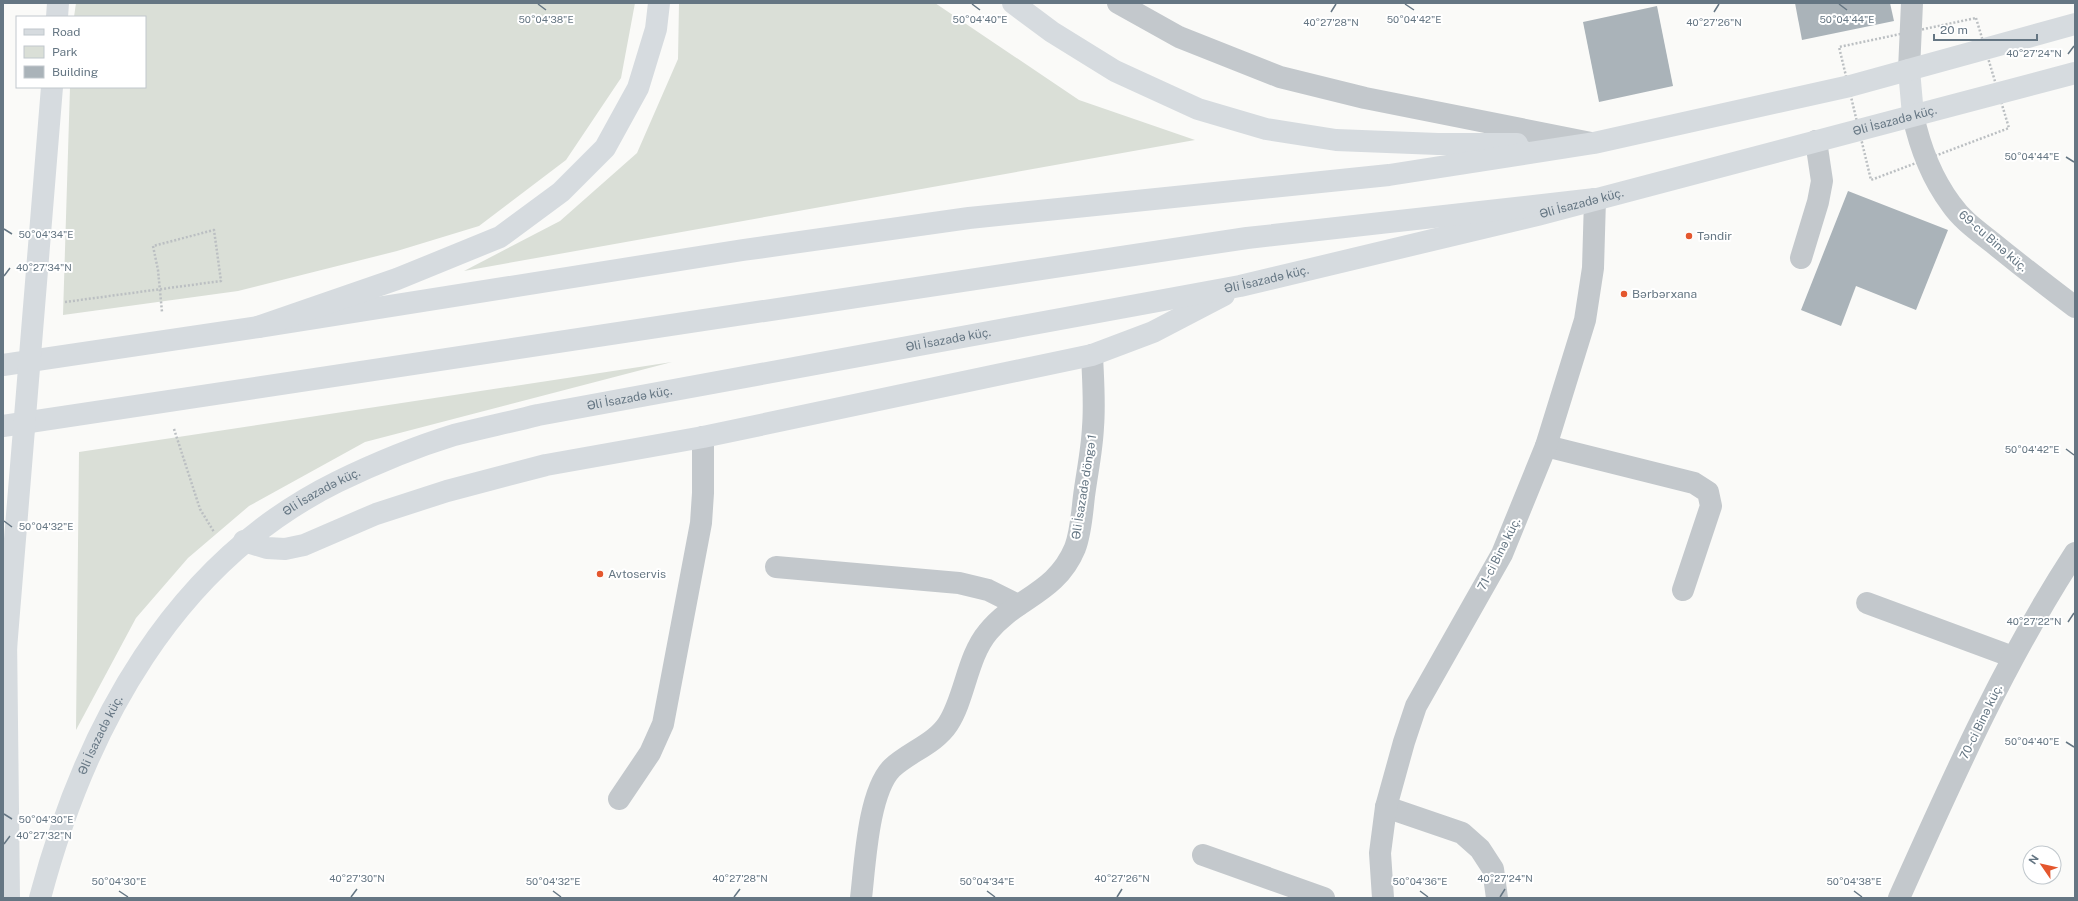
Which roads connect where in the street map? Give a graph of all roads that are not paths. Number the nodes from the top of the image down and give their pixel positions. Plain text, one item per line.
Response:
1 (58, 3) edge
2 (659, 3) edge
3 (1013, 3) edge
4 (1118, 3) edge
5 (1912, 3) edge
6 (57, 16) edge
7 (2075, 24) edge
8 (1909, 70) junction
9 (2075, 73) edge
10 (52, 88) edge
11 (1913, 115) junction
12 (1816, 141) junction
13 (1594, 143) junction
14 (1595, 200) junction
15 (1801, 258) dead end
16 (1240, 286) junction
17 (2075, 307) edge
18 (258, 327) junction
19 (1092, 355) junction
20 (3, 365) edge
21 (3, 426) edge
22 (703, 437) junction
23 (1546, 446) junction
24 (3, 506) edge
25 (244, 542) junction
26 (2075, 553) edge
27 (776, 567) dead end
28 (1683, 590) dead end
29 (1867, 603) dead end
30 (1018, 605) junction
31 (6, 649) junction
32 (2013, 657) junction
33 (619, 799) dead end
34 (1386, 807) junction
35 (1203, 855) dead end
36 (9, 898) edge
37 (40, 898) edge
38 (861, 898) edge
39 (1324, 898) edge
40 (1383, 898) edge
41 (1497, 898) edge
42 (1900, 898) edge

1 - 6 main road
2 - 18 main road
3 - 13 main road
4 - 13 street
5 - 8 street
7 - 8 main road
8 - 11 main road
8 - 13 main road
9 - 11 main road, Əli İsazadə küç.
10 - 31 main road
11 - 12 main road, Əli İsazadə küç.
11 - 17 street, 69-cu Binə küç.
12 - 14 main road, Əli İsazadə küç.
12 - 15 street
13 - 18 main road
14 - 16 main road, Əli İsazadə küç.
14 - 21 main road
14 - 23 street, 71-ci Binə küç.
16 - 19 main road
16 - 25 main road, Əli İsazadə küç.
18 - 20 main road
19 - 22 main road
19 - 30 street, Əli İsazadə döngə 1
22 - 25 main road
22 - 33 street
23 - 28 street
23 - 34 street, 71-ci Binə küç.
24 - 31 main road
25 - 37 main road, Əli İsazadə küç.
26 - 32 street, 70-ci Binə küç.
27 - 30 street
29 - 32 street
30 - 38 street, Əli İsazadə döngə 1
31 - 36 main road
32 - 42 street, 70-ci Binə küç.
34 - 40 street, 71-ci Binə küç.
34 - 41 street
35 - 39 street

